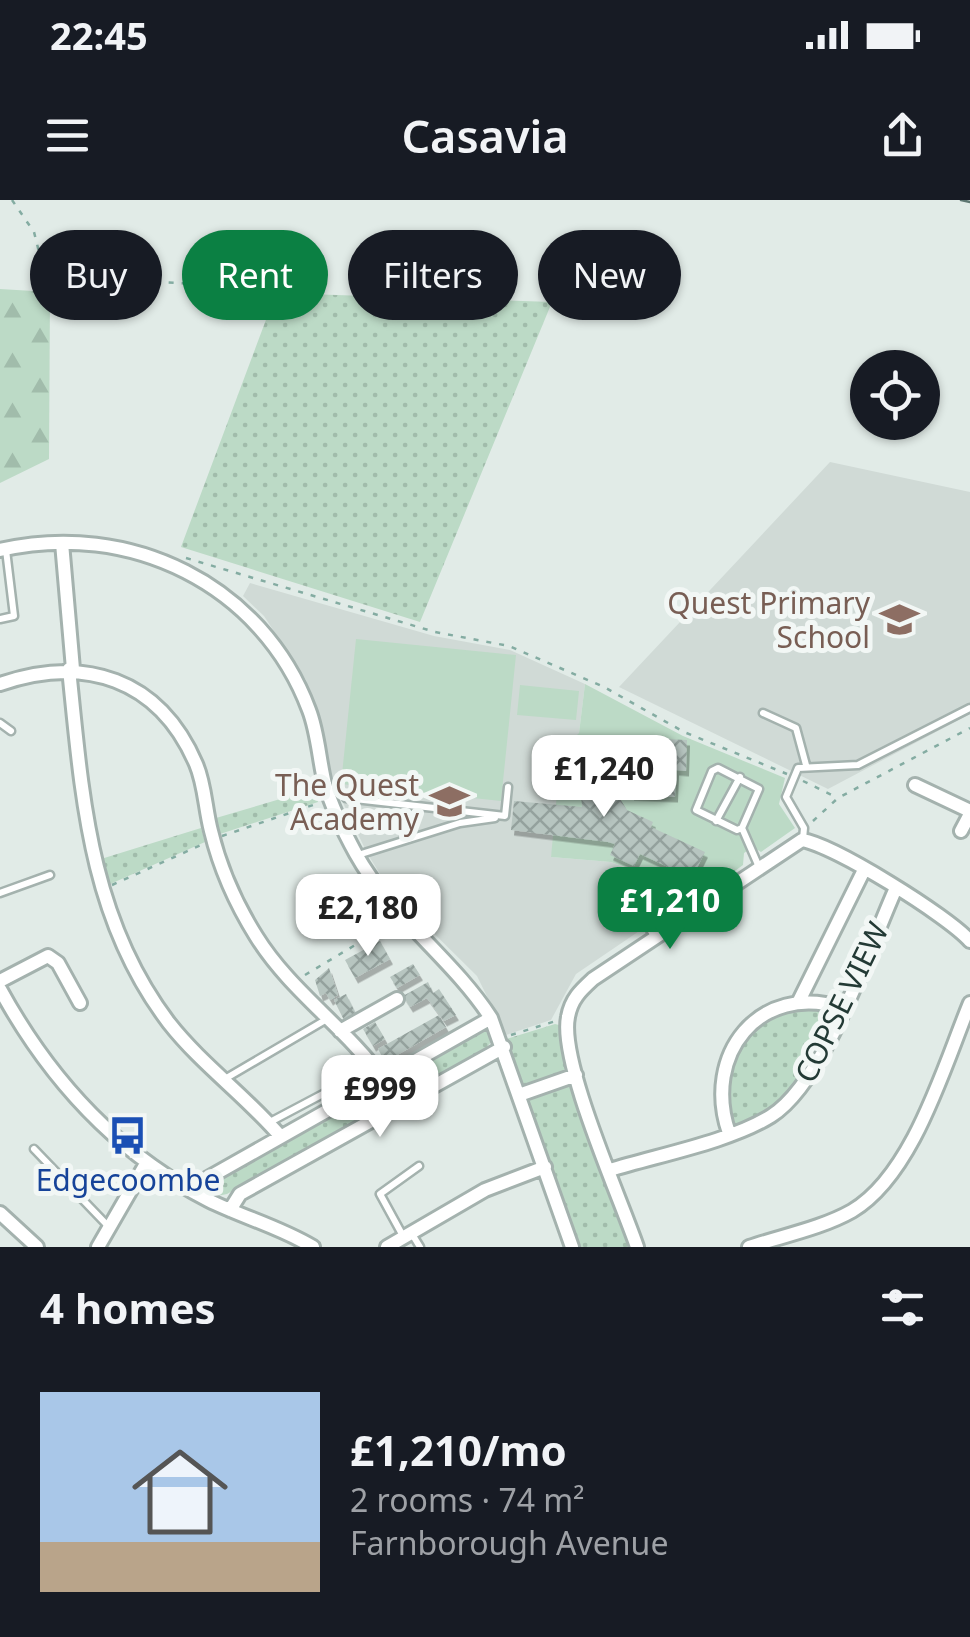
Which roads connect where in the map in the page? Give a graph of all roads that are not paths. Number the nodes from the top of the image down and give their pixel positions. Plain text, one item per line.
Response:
1 (62, 543) junction
2 (3, 550) edge
3 (0, 619) edge
4 (71, 669) junction
5 (0, 684) edge
6 (970, 708) edge
7 (763, 713) dead end
8 (0, 722) edge
9 (11, 732) dead end
10 (806, 764) junction
11 (740, 777) junction
12 (914, 785) dead end
13 (508, 787) dead end
14 (346, 798) dead end
15 (970, 812) edge
16 (505, 816) junction
17 (716, 821) junction
18 (742, 828) junction
19 (962, 831) dead end
20 (803, 834) junction
21 (357, 856) junction
22 (758, 866) junction
23 (864, 870) junction
24 (50, 875) dead end
25 (896, 888) junction
26 (0, 893) edge
27 (640, 916) dead end
28 (654, 937) junction
29 (970, 941) edge
30 (0, 985) edge
31 (397, 998) dead end
32 (80, 1002) dead end
33 (798, 1003) junction
34 (970, 1003) edge
35 (842, 1008) junction
36 (491, 1018) junction
37 (327, 1019) junction
38 (340, 1031) junction
39 (502, 1042) junction
40 (378, 1073) junction
41 (576, 1075) junction
42 (222, 1080) junction
43 (520, 1095) junction
44 (268, 1122) junction
45 (729, 1132) junction
46 (281, 1136) junction
47 (34, 1149) dead end
48 (146, 1162) junction
49 (420, 1166) dead end
50 (545, 1167) junction
51 (610, 1170) junction
52 (195, 1193) junction
53 (230, 1210) junction
54 (0, 1213) edge
55 (110, 1227) junction
56 (408, 1235) junction
57 (784, 1242) edge
58 (36, 1247) edge
59 (98, 1247) edge
60 (313, 1247) edge
61 (387, 1247) edge
62 (420, 1247) edge
63 (572, 1247) edge
64 (637, 1247) edge
65 (749, 1247) edge

1 - 2 street
1 - 4 street
1 - 21 street
2 - 3 lane
4 - 5 street
4 - 37 street
4 - 42 street
6 - 10 lane
7 - 10 lane
8 - 9 lane
10 - 20 lane
11 - 17 lane
11 - 17 lane
11 - 18 lane
12 - 15 street
13 - 16 lane
14 - 16 lane
15 - 19 street
16 - 21 lane
17 - 18 lane
18 - 22 lane
20 - 22 street
20 - 23 street
21 - 36 street
22 - 28 street
23 - 25 street
23 - 33 street
24 - 26 lane
25 - 29 street
25 - 35 street, COPSE VIEW
27 - 28 lane
28 - 41 street
30 - 32 street
30 - 48 street
31 - 38 street
33 - 35 street
33 - 45 street
34 - 57 street
35 - 45 street, COPSE VIEW
36 - 39 street
36 - 40 street
37 - 38 street
37 - 42 lane
38 - 40 street
39 - 43 street
39 - 53 street
40 - 44 lane
40 - 46 street
41 - 43 street
41 - 51 street
42 - 44 street
43 - 50 street
44 - 46 street
45 - 51 street, COPSE VIEW
46 - 52 street
47 - 55 lane
48 - 52 street
48 - 55 street
49 - 56 lane
50 - 56 street
50 - 63 street
51 - 64 street
52 - 53 street
53 - 60 street
54 - 58 street
55 - 59 street
56 - 61 street
56 - 62 lane
57 - 65 street

